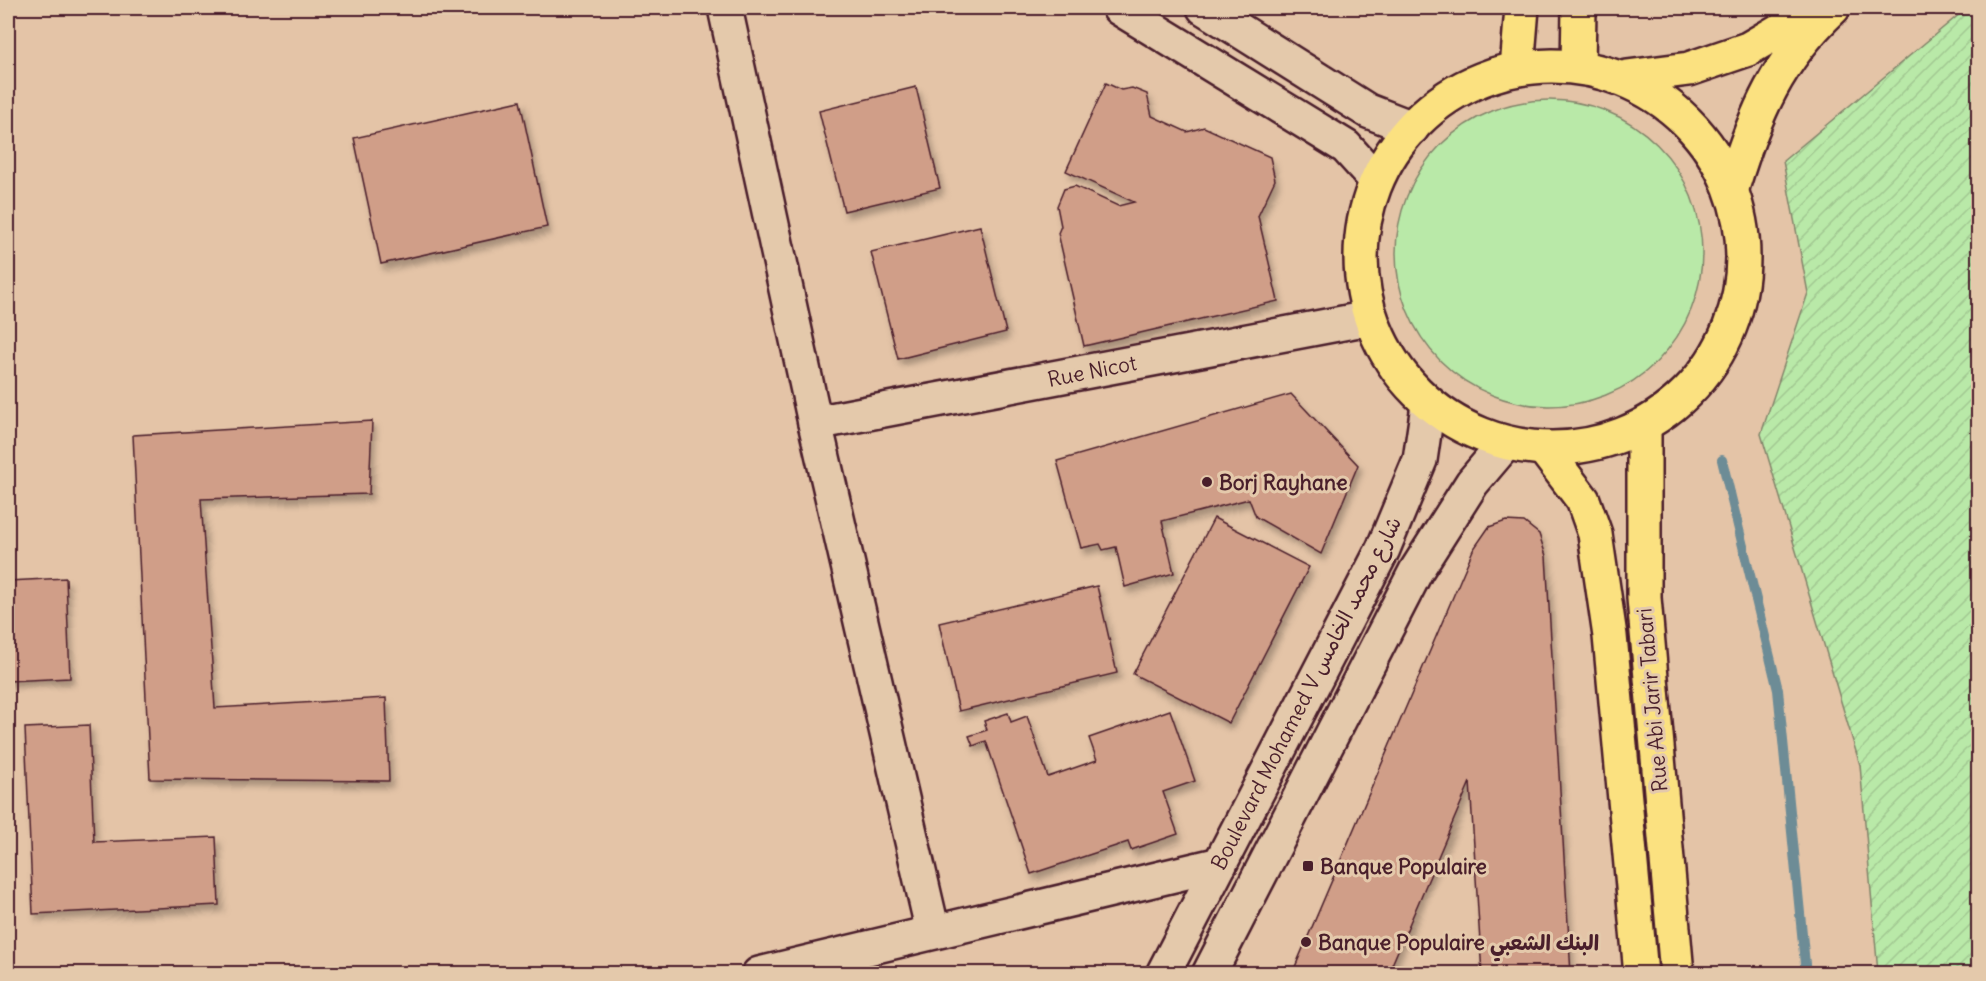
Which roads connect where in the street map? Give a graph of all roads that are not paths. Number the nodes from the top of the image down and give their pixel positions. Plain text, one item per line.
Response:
1 (724, 8) edge
2 (1119, 8) edge
3 (1204, 8) edge
4 (1522, 8) edge
5 (1579, 8) edge
6 (1818, 8) edge
7 (1833, 8) edge
8 (1578, 67) junction
9 (1517, 69) junction
10 (1627, 77) junction
11 (1412, 128) junction
12 (1376, 180) junction
13 (1733, 185) junction
14 (1370, 318) junction
15 (1428, 405) junction
16 (815, 423) junction
17 (1644, 426) junction
18 (1505, 444) junction
19 (1545, 450) junction
20 (1220, 864) junction
21 (933, 932) junction
22 (759, 974) edge
23 (1163, 974) edge
24 (1209, 974) edge
25 (1641, 974) edge
26 (1677, 974) edge

1 - 16 street
2 - 12 street
3 - 11 street
4 - 9 main road
5 - 8 main road
6 - 10 main road
7 - 13 main road
8 - 9 main road
8 - 10 main road
9 - 11 main road
10 - 13 main road
11 - 12 main road
12 - 14 main road
13 - 17 main road
14 - 15 main road
14 - 16 street, Rue Nicot
15 - 18 main road
15 - 20 street, Boulevard Mohamed V شارع محمد الخامس
16 - 21 street
17 - 19 main road
17 - 26 main road, Rue Abi Jarir Tabari
18 - 19 main road
18 - 24 street, Boulevard Mohamed V شارع محمد الخامس
19 - 25 main road, Rue Abi Jarir Tabari
20 - 21 street
20 - 23 street, Boulevard Mohamed V شارع محمد الخامس
21 - 22 street

